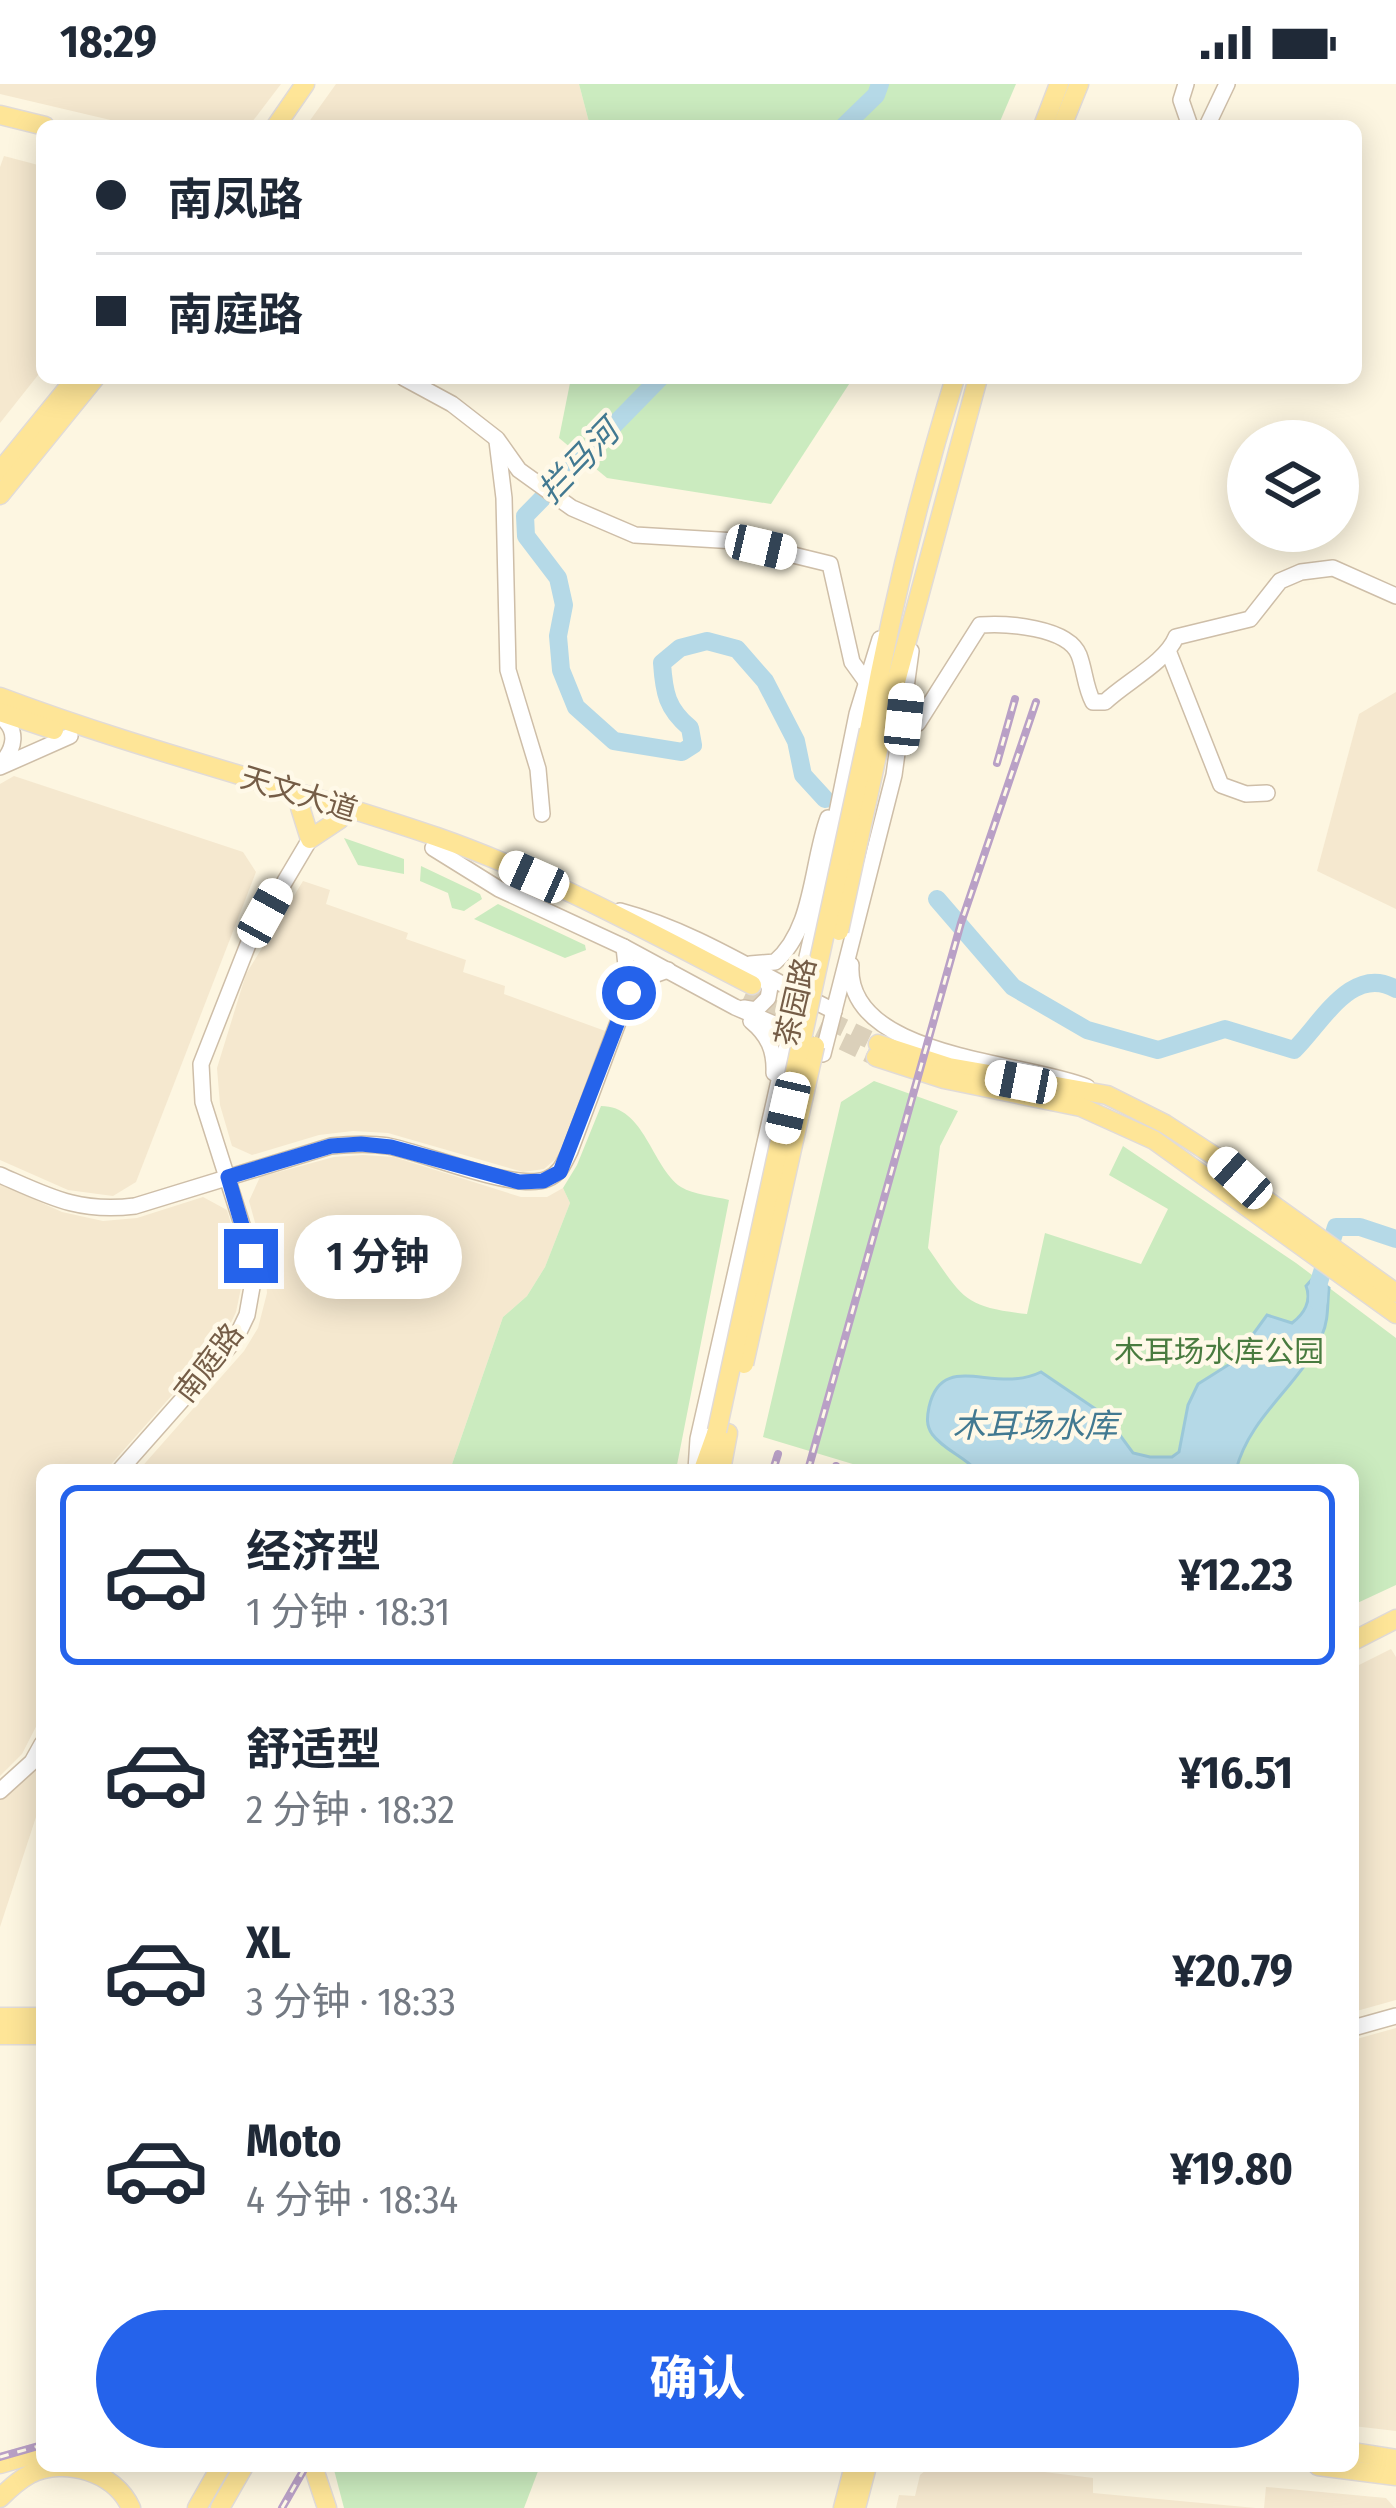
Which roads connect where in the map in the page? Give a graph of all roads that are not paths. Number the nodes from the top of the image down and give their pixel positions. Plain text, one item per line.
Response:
1 (305, 84) edge
2 (320, 84) edge
3 (1059, 84) edge
4 (1079, 84) edge
5 (1186, 84) edge
6 (1227, 84) edge
7 (0, 115) edge
8 (280, 120) edge
9 (295, 120) edge
10 (1045, 120) edge
11 (1064, 120) edge
12 (1188, 120) edge
13 (1210, 120) edge
14 (36, 124) edge
15 (0, 127) edge
16 (36, 136) edge
17 (71, 384) edge
18 (90, 384) edge
19 (415, 384) edge
20 (954, 384) edge
21 (976, 384) edge
22 (496, 439) junction
23 (0, 471) edge
24 (0, 495) edge
25 (1396, 596) edge
26 (892, 608) junction
27 (914, 620) junction
28 (1169, 653) junction
29 (865, 680) junction
30 (0, 697) edge
31 (0, 714) edge
32 (904, 719) junction
33 (875, 734) junction
34 (70, 736) junction
35 (0, 766) edge
36 (846, 766) junction
37 (1267, 794) dead end
38 (300, 806) junction
39 (542, 814) dead end
40 (340, 819) junction
41 (310, 838) junction
42 (433, 848) junction
43 (593, 904) junction
44 (814, 926) junction
45 (853, 938) junction
46 (624, 947) junction
47 (750, 964) junction
48 (668, 970) junction
49 (629, 993) junction
50 (798, 993) junction
51 (744, 996) junction
52 (834, 1011) junction
53 (788, 1030) junction
54 (879, 1043) junction
55 (823, 1054) joint
56 (774, 1100) junction
57 (0, 1174) edge
58 (228, 1177) junction
59 (1257, 1205) junction
60 (1396, 1293) edge
61 (1396, 1314) edge
62 (722, 1432) junction
63 (125, 1464) edge
64 (700, 1464) edge
65 (703, 1464) edge
66 (721, 1464) edge
67 (1396, 1606) edge
68 (1396, 1618) edge
69 (1359, 1626) edge
70 (1359, 1638) edge
71 (36, 1755) edge
72 (0, 1790) edge
73 (1396, 2015) edge
74 (0, 2017) edge
75 (36, 2017) edge
76 (1359, 2026) edge
77 (0, 2035) edge
78 (36, 2035) edge
79 (1359, 2453) edge
80 (36, 2454) edge
81 (1396, 2459) edge
82 (0, 2464) edge
83 (1359, 2471) edge
84 (36, 2472) edge
85 (95, 2472) edge
86 (217, 2472) edge
87 (241, 2472) edge
88 (315, 2472) edge
89 (855, 2472) edge
90 (856, 2472) edge
91 (1396, 2476) edge
92 (0, 2498) edge
93 (130, 2508) edge
94 (196, 2508) edge
95 (220, 2508) edge
96 (326, 2508) edge
97 (843, 2508) edge
98 (856, 2508) edge

1 - 8 main road
2 - 9 main road
3 - 10 main road
4 - 11 main road
5 - 12 street
6 - 13 street
7 - 14 main road
15 - 16 main road
17 - 23 main road
18 - 24 main road
19 - 22 street
20 - 26 main road, 茶园路
21 - 27 main road, 茶园路
22 - 29 street
22 - 39 street
25 - 28 street
26 - 29 street, 茶园路
26 - 33 main road, 茶园路
27 - 32 street, 茶园路
27 - 33 main road, 茶园路
28 - 32 street
28 - 37 street
29 - 36 street, 茶园路
30 - 43 main road, 天文大道
31 - 34 main road, 天文大道
31 - 35 street
32 - 45 street, 茶园路
33 - 62 main road, 茶园路, bridge
34 - 35 street
34 - 38 main road, 天文大道
36 - 44 street, 茶园路
36 - 47 street
38 - 40 main road, 天文大道
38 - 41 main road
40 - 41 main road
40 - 42 main road, 天文大道
41 - 58 street, 南庭路
42 - 46 street, 天文大道
42 - 51 main road, 天文大道
43 - 47 street, 天文大道
43 - 51 main road, 天文大道
44 - 45 street
44 - 50 street, 茶园路
45 - 52 street, 茶园路
45 - 54 street
46 - 48 street, 天文大道
46 - 49 street
47 - 50 street, 天文大道
47 - 51 street
48 - 49 street
48 - 51 street, 天文大道
49 - 58 street
50 - 52 street, 天文大道
50 - 53 street, 茶园路
51 - 53 street, 天文大道
51 - 56 street
52 - 55 street, 茶园路
53 - 55 street, 天文大道
53 - 56 street, 茶园路
54 - 59 main road
54 - 59 main road
56 - 64 street, 茶园路
57 - 58 street
58 - 63 street, 南庭路
59 - 60 main road
59 - 61 main road
62 - 65 main road, 茶园路
62 - 66 main road, 茶园路
67 - 69 main road
68 - 70 main road
71 - 72 street
73 - 76 street
74 - 75 main road
77 - 78 main road
79 - 81 main road
80 - 82 main road
83 - 91 main road
84 - 92 main road
85 - 93 main road
86 - 94 main road
87 - 95 main road
88 - 96 main road
89 - 97 main road
90 - 98 main road

